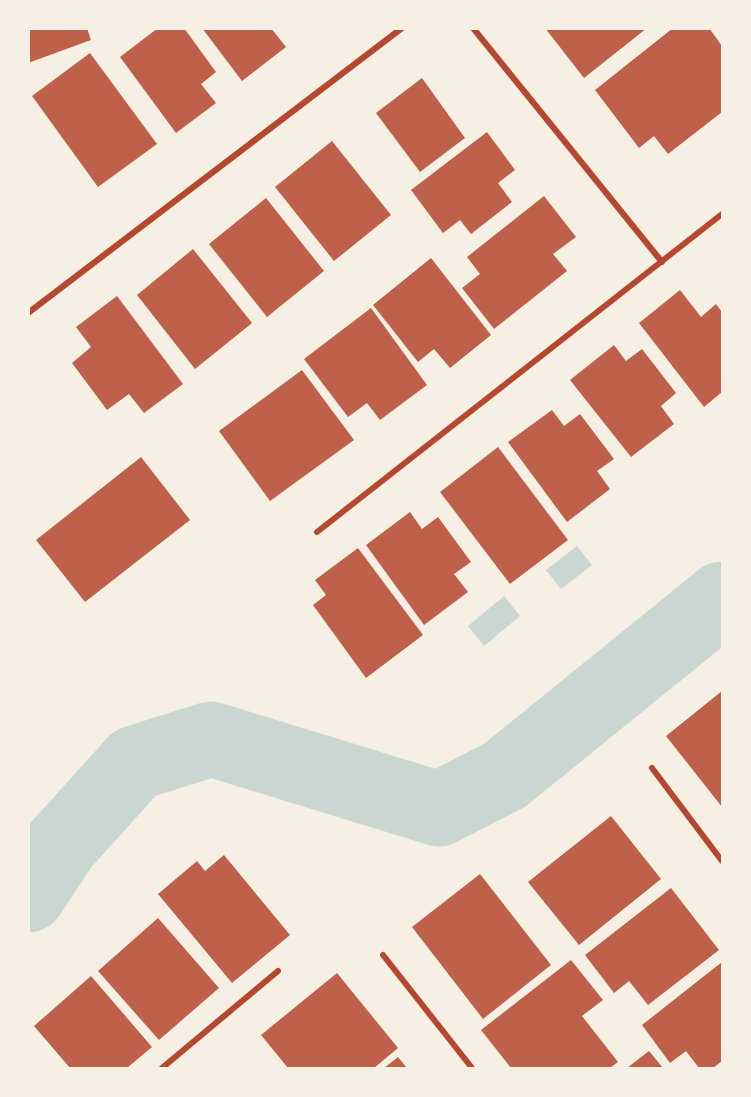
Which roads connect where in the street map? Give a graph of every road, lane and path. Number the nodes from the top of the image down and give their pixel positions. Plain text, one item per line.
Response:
1 (402, 28) edge
2 (473, 28) edge
3 (723, 214) edge
4 (662, 262) junction
5 (28, 313) edge
6 (317, 531) dead end
7 (652, 768) dead end
8 (723, 861) edge
9 (382, 955) dead end
10 (278, 971) dead end
11 (162, 1068) edge
12 (472, 1068) edge

1 - 5 street
2 - 4 street
3 - 4 street
4 - 6 street
7 - 8 street
9 - 12 street
10 - 11 street

